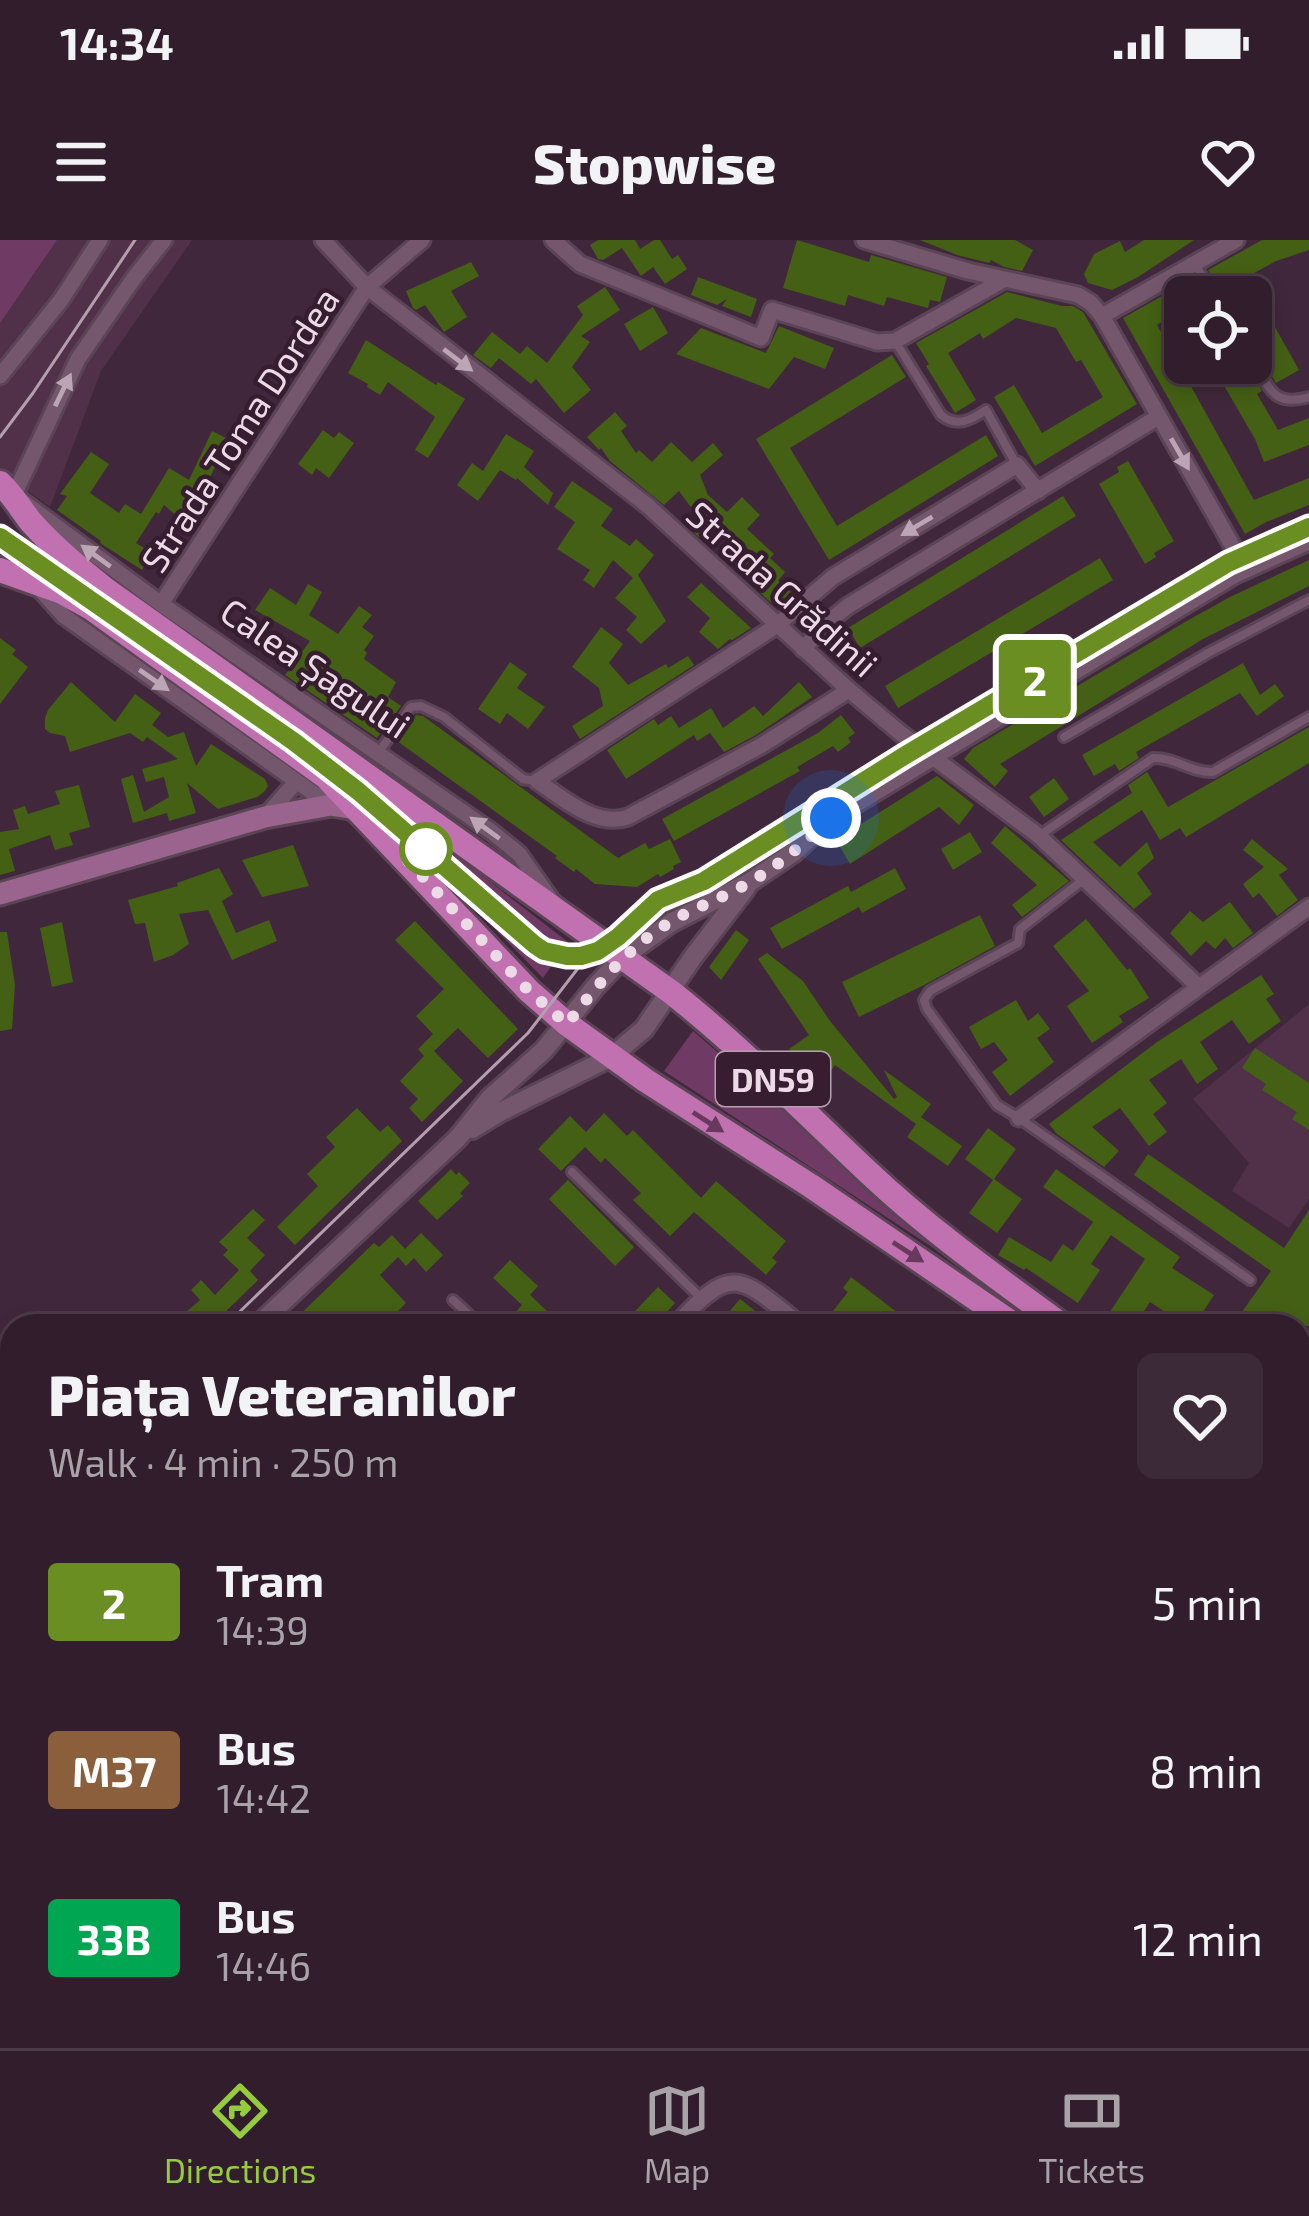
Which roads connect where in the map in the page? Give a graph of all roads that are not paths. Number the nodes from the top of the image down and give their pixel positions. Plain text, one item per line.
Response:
1 (100, 240) edge
2 (164, 240) edge
3 (322, 240) edge
4 (422, 240) edge
5 (553, 240) edge
6 (864, 240) edge
7 (1236, 240) edge
8 (1194, 262) junction
9 (1202, 276) edge
10 (1004, 279) junction
11 (367, 287) junction
12 (1102, 316) junction
13 (896, 341) junction
14 (0, 376) edge
15 (1268, 384) edge
16 (1309, 397) edge
17 (1159, 417) junction
18 (1016, 465) junction
19 (7, 489) edge
20 (1038, 491) junction
21 (0, 521) edge
22 (1309, 540) edge
23 (1245, 568) junction
24 (0, 570) edge
25 (32, 580) junction
26 (1309, 600) edge
27 (161, 604) junction
28 (776, 626) junction
29 (803, 649) junction
30 (849, 690) junction
31 (1309, 717) edge
32 (1064, 737) dead end
33 (378, 753) junction
34 (932, 756) junction
35 (537, 781) junction
36 (296, 782) junction
37 (331, 805) junction
38 (358, 808) junction
39 (265, 817) junction
40 (1039, 836) junction
41 (1084, 879) junction
42 (750, 882) junction
43 (0, 894) edge
44 (1309, 907) edge
45 (561, 915) junction
46 (623, 957) junction
47 (1198, 986) junction
48 (671, 992) junction
49 (567, 1024) junction
50 (611, 1057) junction
51 (1018, 1118) junction
52 (458, 1138) junction
53 (572, 1172) dead end
54 (1250, 1280) dead end
55 (701, 1298) junction
56 (453, 1300) dead end
57 (270, 1314) edge
58 (468, 1314) edge
59 (686, 1314) edge
60 (787, 1314) edge
61 (999, 1314) edge
62 (1047, 1314) edge

1 - 14 street
19 -> 2 street
3 - 11 street, Strada Grădinii
4 - 11 street, Strada Toma Dordea
5 - 13 street
6 - 10 street
7 - 8 street
8 - 9 lane
8 - 12 street
10 - 12 street
10 - 13 street
11 - 27 street, Strada Toma Dordea
11 -> 28 street, Strada Grădinii
12 - 17 street
13 - 18 lane
15 - 16 lane
17 - 20 street
17 -> 23 street
18 - 20 street
18 -> 28 street
19 - 21 main road
27 -> 19 street, Calea Șagului
19 - 45 main road, Calea Șagului / DN59
20 - 29 street
22 - 23 street
23 - 34 street
24 - 25 main road, DN59
25 -> 36 street
25 - 38 main road, DN59
26 - 32 lane
27 - 33 street, Calea Șagului
28 - 29 street, Strada Grădinii
28 - 35 street
29 - 30 street, Strada Grădinii
30 - 34 street, Strada Grădinii
30 - 35 street
31 - 40 lane
33 - 35 lane
45 -> 33 street, Calea Șagului
34 - 40 street, Strada Grădinii
34 - 42 street
36 - 37 street
36 - 39 street
37 - 38 main road
37 - 39 main road
38 - 49 main road, DN59
39 - 43 main road
40 - 41 street, Strada Grădinii
41 - 47 street, Strada Grădinii
41 - 51 lane
42 - 46 street
42 - 48 street
44 - 47 street
45 - 46 main road, Calea Șagului / DN59
46 - 48 main road, DN59
46 - 49 street
47 - 51 street
48 - 50 street
48 - 62 main road, DN59
49 - 50 main road, DN59
49 - 52 street
50 - 52 street
50 -> 61 main road, DN59
51 - 54 lane
52 - 57 street
53 - 55 lane
55 - 59 street
55 - 60 street
56 - 58 lane

